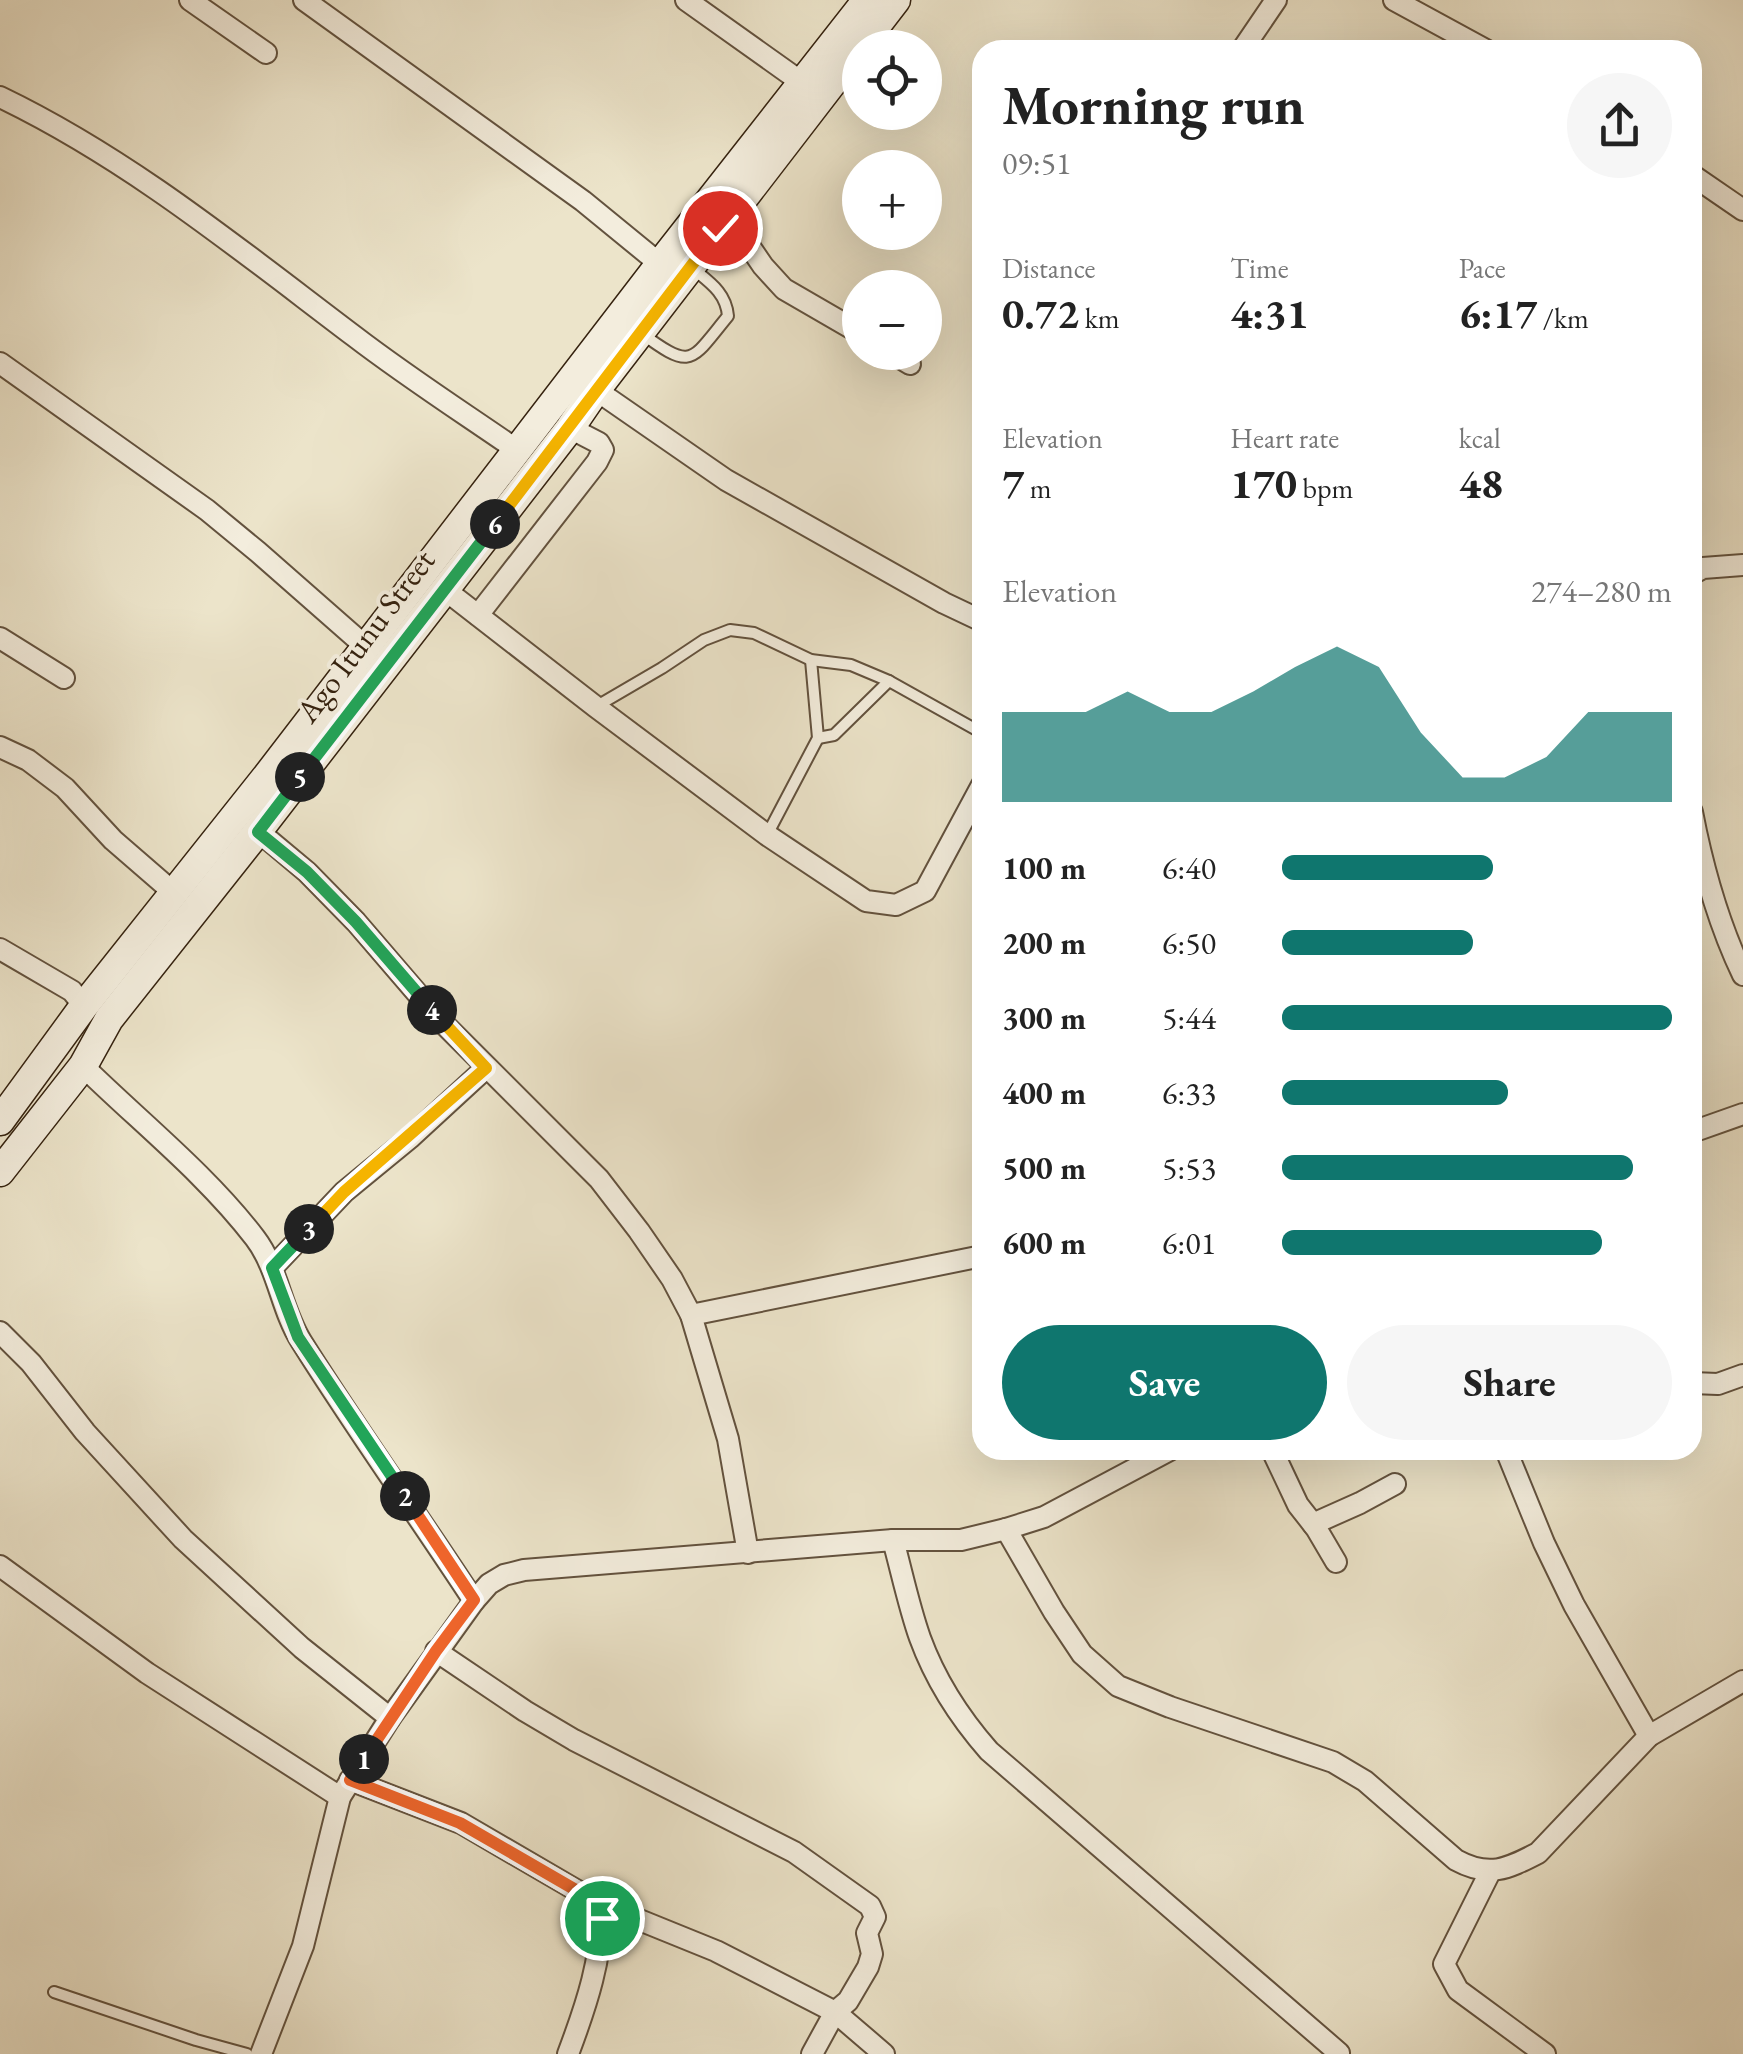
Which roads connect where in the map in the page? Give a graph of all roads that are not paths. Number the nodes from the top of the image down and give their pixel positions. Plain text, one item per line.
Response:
1 (190, 0) edge
2 (304, 0) edge
3 (686, 0) edge
4 (867, 0) edge
5 (896, 0) edge
6 (1276, 0) edge
7 (1394, 0) edge
8 (1249, 40) edge
9 (1468, 40) edge
10 (266, 53) dead end
11 (811, 89) junction
12 (0, 96) edge
13 (1702, 182) edge
14 (1743, 210) edge
15 (720, 228) junction
16 (660, 264) junction
17 (690, 267) junction
18 (842, 323) edge
19 (640, 332) junction
20 (0, 364) edge
21 (596, 390) junction
22 (570, 428) junction
23 (517, 450) junction
24 (1743, 565) edge
25 (1702, 569) edge
26 (444, 589) junction
27 (478, 615) junction
28 (972, 616) edge
29 (0, 638) edge
30 (365, 646) junction
31 (811, 660) junction
32 (64, 678) dead end
33 (889, 680) junction
34 (596, 707) junction
35 (972, 726) edge
36 (818, 738) junction
37 (0, 747) edge
38 (972, 805) edge
39 (258, 832) junction
40 (768, 835) junction
41 (1702, 863) edge
42 (173, 892) junction
43 (0, 949) edge
44 (1743, 975) edge
45 (84, 1006) junction
46 (83, 1066) junction
47 (486, 1068) junction
48 (1743, 1114) edge
49 (0, 1121) edge
50 (1702, 1128) edge
51 (0, 1172) edge
52 (972, 1258) edge
53 (272, 1268) junction
54 (691, 1315) junction
55 (0, 1332) edge
56 (1743, 1375) edge
57 (1702, 1384) edge
58 (1151, 1460) edge
59 (1277, 1460) edge
60 (1510, 1460) edge
61 (1395, 1484) dead end
62 (1313, 1524) junction
63 (1006, 1529) junction
64 (893, 1540) junction
65 (748, 1553) junction
66 (1336, 1562) dead end
67 (0, 1566) edge
68 (474, 1600) junction
69 (436, 1651) junction
70 (1743, 1681) edge
71 (390, 1718) junction
72 (1649, 1736) junction
73 (345, 1789) junction
74 (1490, 1872) junction
75 (600, 1904) junction
76 (54, 1992) dead end
77 (835, 2012) junction
78 (1339, 2053) edge
79 (247, 2054) edge
80 (261, 2054) edge
81 (568, 2054) edge
82 (812, 2054) edge
83 (884, 2054) edge
84 (1545, 2054) edge

1 - 10 street
2 - 16 street
3 - 11 street
4 - 11 main road, Ago Itunu Street
5 - 11 main road, Ago Itunu Street
6 - 8 street
7 - 9 street
11 - 15 main road, Ago Itunu Street
11 - 16 main road, Ago Itunu Street
12 - 23 street
13 - 14 street
15 - 17 main road, Ago Itunu Street
15 - 18 street
16 - 23 main road, Ago Itunu Street
17 - 19 main road, Ago Itunu Street
17 - 19 lane
19 - 21 main road, Ago Itunu Street
20 - 30 street
21 - 22 main road, Ago Itunu Street
21 - 28 street
22 - 26 main road, Ago Itunu Street
22 - 27 street
23 - 30 main road, Ago Itunu Street
24 - 25 street
26 - 27 street
26 - 39 main road, Ago Itunu Street
27 - 34 street
29 - 32 street
30 - 42 main road, Ago Itunu Street
31 - 33 lane
31 - 34 lane
31 - 36 lane
33 - 35 lane
33 - 36 lane
34 - 40 street
36 - 40 lane
37 - 42 street
38 - 40 street
39 - 46 main road, Ago Itunu Street
39 - 47 street
41 - 44 street
42 - 45 main road, Ago Itunu Street
43 - 45 street
45 - 49 main road, Ago Itunu Street
46 - 51 main road, Ago Itunu Street
46 - 53 street
47 - 53 street
47 - 54 street
48 - 50 street
52 - 54 street
53 - 68 street
54 - 65 street
55 - 71 street
56 - 57 street
58 - 63 street
59 - 62 street
60 - 72 street
61 - 62 street
62 - 66 street
63 - 64 street
63 - 74 street
64 - 65 street
64 - 78 street
65 - 68 street
67 - 73 street
68 - 69 street
69 - 71 street
69 - 77 street
70 - 72 street
71 - 73 street
72 - 74 street
73 - 75 street
73 - 80 street
74 - 84 street
75 - 77 street
75 - 81 street
76 - 79 lane
77 - 82 street
77 - 83 street

